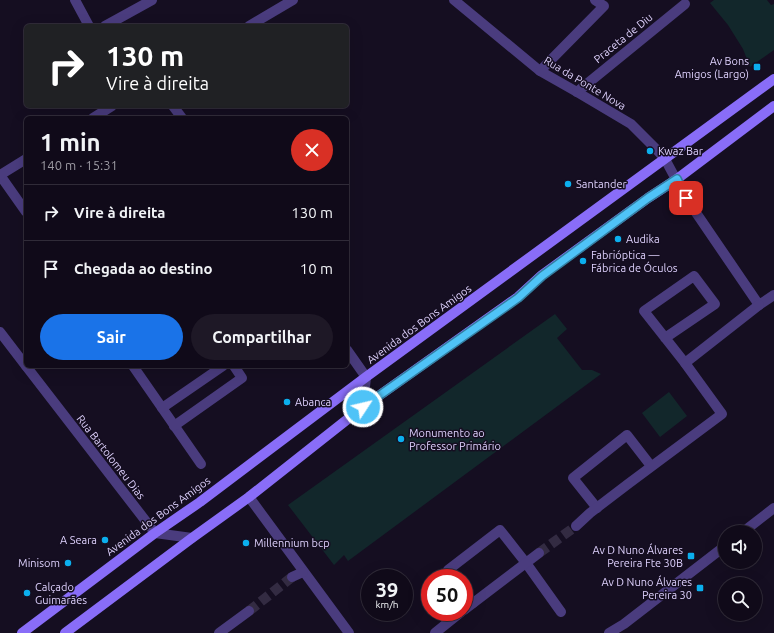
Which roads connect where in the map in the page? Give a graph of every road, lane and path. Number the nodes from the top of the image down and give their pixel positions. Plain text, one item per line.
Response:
1 (75, 0) edge
2 (152, 0) edge
3 (293, 0) edge
4 (454, 0) edge
5 (595, 0) edge
6 (685, 4) dead end
7 (89, 24) edge
8 (109, 24) edge
9 (252, 24) edge
10 (540, 71) junction
11 (774, 79) edge
12 (577, 92) junction
13 (774, 106) edge
14 (109, 108) edge
15 (96, 116) edge
16 (665, 159) junction
17 (24, 160) edge
18 (0, 175) edge
19 (677, 179) junction
20 (24, 209) edge
21 (774, 295) edge
22 (760, 305) junction
23 (0, 332) edge
24 (665, 338) junction
25 (349, 353) edge
26 (24, 363) edge
27 (685, 363) junction
28 (28, 368) edge
29 (134, 368) edge
30 (220, 368) edge
31 (235, 368) edge
32 (366, 377) junction
33 (363, 407) junction
34 (162, 408) junction
35 (174, 426) junction
36 (201, 464) dead end
37 (652, 466) junction
38 (249, 497) junction
39 (597, 508) junction
40 (774, 508) edge
41 (752, 525) edge
42 (576, 526) tunnel mouth
43 (155, 533) junction
44 (192, 538) junction
45 (718, 551) edge
46 (539, 553) tunnel mouth
47 (526, 563) junction
48 (449, 569) edge
49 (303, 572) junction
50 (292, 577) tunnel mouth
51 (473, 603) edge
52 (249, 611) tunnel mouth
53 (561, 612) dead end
54 (450, 621) edge
55 (624, 624) junction
56 (22, 633) edge
57 (65, 633) edge
58 (219, 633) edge
59 (350, 633) edge
60 (435, 633) edge
61 (609, 633) edge
62 (629, 633) edge

1 - 7 street
2 - 8 street
3 - 9 street
4 - 10 street, Rua da Ponte Nova
5 - 10 street
6 - 12 street, Praceta de Diu
10 - 12 street, Rua da Ponte Nova
11 - 16 main road, Avenida dos Bons Amigos
12 - 16 street, Rua da Ponte Nova
13 - 19 main road
14 - 15 street
16 - 19 street, Rua da Ponte Nova
16 - 32 main road, Avenida dos Bons Amigos
17 - 18 street
18 - 20 street
19 - 22 street, Rua da Ponte Nova
19 - 33 main road
21 - 22 street
22 - 27 street
23 - 26 street, Rua Bartolomeu Dias
24 - 24 street
24 - 27 street
25 - 32 street
27 - 37 street
28 - 43 street, Rua Bartolomeu Dias
29 - 34 street
30 - 34 street
31 - 35 street
32 - 33 street
32 - 43 main road, Avenida dos Bons Amigos
33 - 38 main road
34 - 35 street
35 - 36 street
37 - 39 street
37 - 39 street
38 - 44 main road
38 - 49 street
39 - 42 street
40 - 41 street
43 - 44 street
43 - 56 main road, Avenida dos Bons Amigos
44 - 57 main road
45 - 55 street
46 - 47 street
47 - 48 street
47 - 51 street
47 - 53 street
49 - 50 street
49 - 59 street
52 - 58 street
54 - 60 street
55 - 61 street
55 - 62 street

